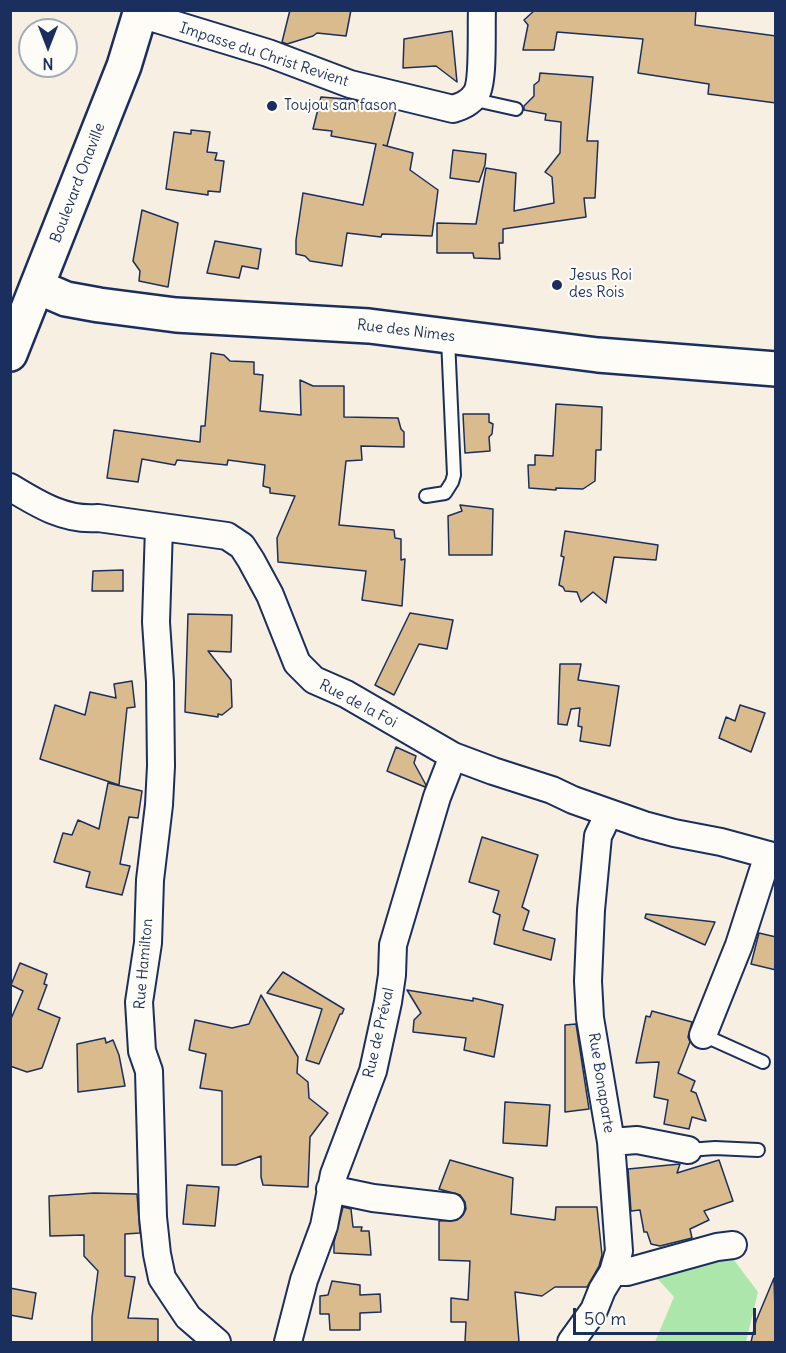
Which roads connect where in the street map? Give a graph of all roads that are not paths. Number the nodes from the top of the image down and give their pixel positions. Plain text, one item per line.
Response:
1 (482, 10) edge
2 (141, 12) edge
3 (471, 99) junction
4 (516, 109) dead end
5 (38, 286) junction
6 (14, 336) edge
7 (448, 336) junction
8 (776, 369) edge
9 (10, 487) edge
10 (426, 496) dead end
11 (159, 526) junction
12 (453, 756) junction
13 (609, 813) junction
14 (772, 856) edge
15 (703, 1035) joint
16 (763, 1062) dead end
17 (611, 1142) junction
18 (688, 1150) joint
19 (758, 1150) dead end
20 (330, 1189) junction
21 (451, 1207) dead end
22 (733, 1245) dead end
23 (614, 1272) junction
24 (209, 1340) edge
25 (288, 1342) edge
26 (571, 1342) edge

1 - 3 street
2 - 3 street, Impasse du Christ Revient
2 - 5 street, Boulevard Onaville
3 - 4 lane
5 - 6 street, Boulevard Onaville
5 - 7 street, Rue des Nimes
7 - 8 street, Rue des Nimes
7 - 10 lane
9 - 11 street, Rue de la Foi
11 - 12 street, Rue de la Foi
11 - 24 street, Rue Hamilton
12 - 13 street, Rue de la Foi
12 - 20 street, Rue de Préval
13 - 14 street, Rue de la Foi
13 - 17 street, Rue Bonaparte
14 - 15 street
15 - 16 lane
17 - 18 street
17 - 23 street, Rue Bonaparte
18 - 19 lane
20 - 21 street
20 - 25 street, Rue de Préval
22 - 23 street
23 - 26 street, Rue Bonaparte

